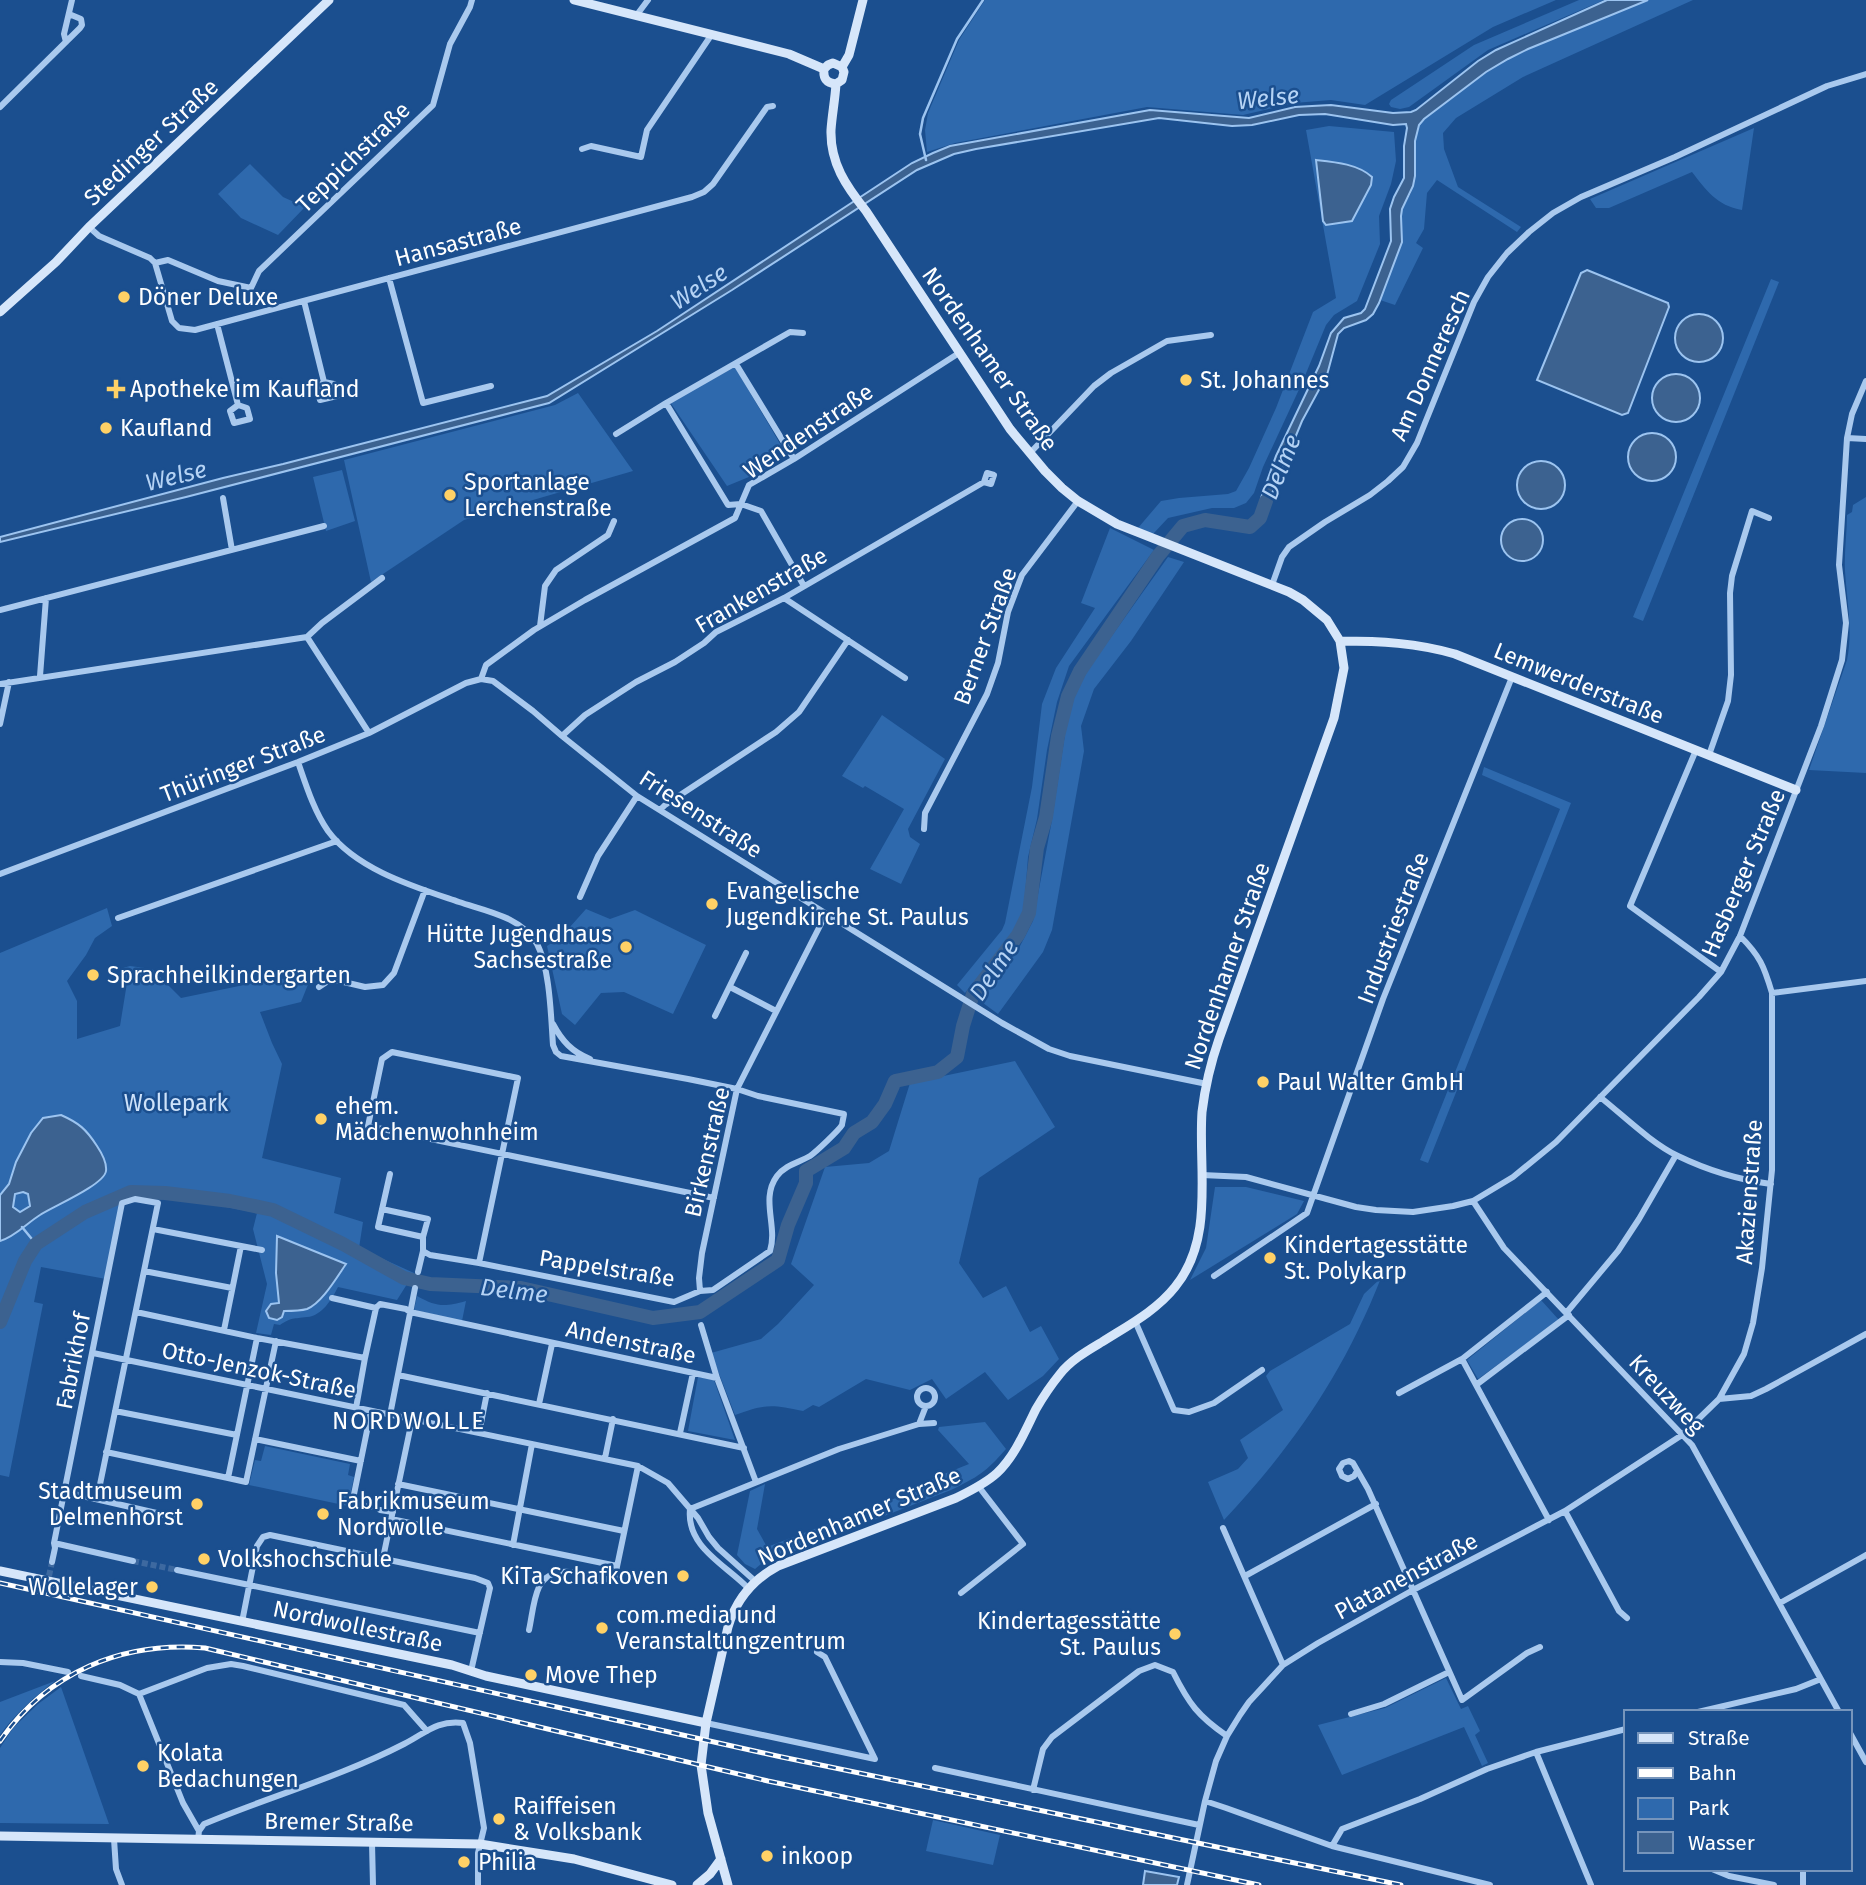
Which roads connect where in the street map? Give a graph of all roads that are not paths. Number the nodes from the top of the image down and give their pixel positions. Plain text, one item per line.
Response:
1 (72, 0) edge
2 (329, 0) edge
3 (472, 0) edge
4 (574, 0) edge
5 (648, 0) edge
6 (863, 0) edge
7 (69, 13) junction
8 (636, 16) junction
9 (712, 34) junction
10 (66, 42) junction
11 (842, 67) junction
12 (824, 69) junction
13 (1866, 74) edge
14 (836, 85) junction
15 (773, 106) dead end
16 (0, 107) edge
17 (582, 149) dead end
18 (89, 227) junction
19 (156, 263) junction
20 (389, 278) junction
21 (304, 301) junction
22 (0, 312) edge
23 (217, 324) junction
24 (803, 333) dead end
25 (1211, 335) dead end
26 (959, 353) junction
27 (736, 365) junction
28 (1866, 381) edge
29 (324, 382) dead end
30 (491, 386) dead end
31 (666, 402) junction
32 (238, 405) dead end
33 (616, 434) dead end
34 (1847, 438) junction
35 (1866, 439) edge
36 (1030, 453) junction
37 (794, 459) junction
38 (984, 482) dead end
39 (223, 498) dead end
40 (1078, 501) junction
41 (741, 504) junction
42 (1769, 517) dead end
43 (614, 522) dead end
44 (324, 526) dead end
45 (232, 551) junction
46 (382, 578) dead end
47 (1272, 585) junction
48 (804, 586) junction
49 (46, 598) junction
50 (784, 598) junction
51 (0, 610) edge
52 (540, 626) junction
53 (307, 636) junction
54 (848, 640) junction
55 (1340, 640) junction
56 (40, 677) junction
57 (1511, 677) junction
58 (905, 678) dead end
59 (481, 680) junction
60 (494, 681) joint
61 (9, 682) junction
62 (0, 684) edge
63 (0, 724) edge
64 (369, 733) junction
65 (562, 736) junction
66 (1696, 750) junction
67 (1709, 755) junction
68 (298, 762) junction
69 (1796, 790) junction
70 (637, 796) junction
71 (660, 810) junction
72 (924, 829) dead end
73 (337, 841) junction
74 (0, 874) edge
75 (425, 890) junction
76 (580, 897) dead end
77 (826, 914) junction
78 (118, 918) dead end
79 (1740, 936) junction
80 (746, 953) dead end
81 (1721, 972) junction
82 (1866, 981) edge
83 (319, 987) dead end
84 (730, 987) junction
85 (1772, 993) junction
86 (776, 1012) junction
87 (715, 1016) dead end
88 (551, 1019) junction
89 (597, 1061) junction
90 (1207, 1084) junction
91 (737, 1089) junction
92 (1600, 1097) junction
93 (501, 1153) junction
94 (1676, 1155) junction
95 (390, 1174) dead end
96 (1202, 1175) junction
97 (1771, 1184) junction
98 (1313, 1194) junction
99 (714, 1198) junction
100 (1472, 1201) junction
101 (382, 1209) junction
102 (153, 1229) junction
103 (423, 1237) junction
104 (241, 1246) junction
105 (262, 1250) dead end
106 (423, 1251) junction
107 (479, 1263) junction
108 (144, 1271) junction
109 (418, 1272) dead end
110 (1214, 1276) dead end
111 (232, 1288) junction
112 (415, 1288) dead end
113 (700, 1291) junction
114 (1547, 1292) junction
115 (332, 1298) dead end
116 (376, 1308) junction
117 (136, 1312) junction
118 (410, 1312) junction
119 (1568, 1313) junction
120 (1135, 1321) junction
121 (701, 1325) dead end
122 (224, 1330) junction
123 (1866, 1334) edge
124 (257, 1338) junction
125 (275, 1341) junction
126 (552, 1344) junction
127 (93, 1353) junction
128 (365, 1358) junction
129 (1462, 1359) junction
130 (126, 1360) junction
131 (1262, 1370) dead end
132 (693, 1373) junction
133 (398, 1375) junction
134 (717, 1378) junction
135 (247, 1385) junction
136 (1476, 1385) junction
137 (266, 1389) junction
138 (487, 1394) junction
139 (1399, 1394) dead end
140 (1719, 1399) junction
141 (539, 1404) junction
142 (926, 1406) dead end
143 (355, 1408) junction
144 (114, 1411) junction
145 (371, 1411) junction
146 (390, 1415) junction
147 (613, 1419) junction
148 (412, 1420) junction
149 (934, 1423) dead end
150 (919, 1424) junction
151 (479, 1433) junction
152 (680, 1433) junction
153 (237, 1435) junction
154 (1682, 1435) junction
155 (255, 1438) junction
156 (532, 1444) junction
157 (744, 1448) junction
158 (106, 1452) junction
159 (605, 1458) junction
160 (361, 1461) junction
161 (638, 1466) junction
162 (1357, 1471) dead end
163 (228, 1478) junction
164 (756, 1482) junction
165 (398, 1484) junction
166 (979, 1486) junction
167 (65, 1492) junction
168 (97, 1499) junction
169 (1376, 1504) junction
170 (370, 1507) dead end
171 (690, 1509) junction
172 (380, 1510) dead end
173 (520, 1510) junction
174 (1566, 1511) junction
175 (392, 1516) junction
176 (174, 1517) dead end
177 (1549, 1520) junction
178 (1223, 1528) dead end
179 (624, 1531) junction
180 (54, 1543) junction
181 (513, 1545) junction
182 (1866, 1555) edge
183 (383, 1558) junction
184 (133, 1560) tunnel mouth
185 (52, 1562) tunnel mouth
186 (617, 1566) junction
187 (177, 1570) tunnel mouth
188 (0, 1571) edge
189 (1245, 1577) junction
190 (250, 1585) junction
191 (752, 1585) junction
192 (1413, 1590) junction
193 (961, 1593) dead end
194 (1780, 1603) junction
195 (1626, 1618) dead end
196 (242, 1622) junction
197 (529, 1630) dead end
198 (480, 1633) junction
199 (1540, 1647) dead end
200 (817, 1653) dead end
201 (0, 1662) edge
202 (1283, 1665) junction
203 (471, 1671) junction
204 (68, 1672) dead end
205 (1449, 1672) junction
206 (81, 1676) dead end
207 (1821, 1679) junction
208 (139, 1694) junction
209 (1707, 1710) edge
210 (1838, 1710) edge
211 (1351, 1714) dead end
212 (706, 1723) junction
213 (1624, 1730) edge
214 (427, 1731) junction
215 (1227, 1736) junction
216 (1852, 1737) edge
217 (1536, 1752) junction
218 (1866, 1762) edge
219 (935, 1768) dead end
220 (1033, 1790) junction
221 (1205, 1801) junction
222 (1199, 1825) junction
223 (0, 1836) edge
224 (198, 1836) junction
225 (114, 1839) junction
226 (372, 1843) junction
227 (480, 1844) junction
228 (1332, 1846) junction
229 (721, 1859) junction
230 (1717, 1871) edge
231 (122, 1885) edge
232 (373, 1885) edge
233 (478, 1885) edge
234 (672, 1885) edge
235 (697, 1885) edge
236 (728, 1885) edge
237 (1186, 1885) edge
238 (1490, 1885) edge
239 (1591, 1885) edge
240 (1774, 1885) edge

1 - 7 street
2 - 18 street, Stedinger Straße
3 - 19 street, Teppichstraße
4 - 8 street
5 - 8 street
6 - 11 street, Nordenhamer Straße
7 - 10 street
7 - 10 street
8 - 9 street
9 - 12 street
9 - 17 street
10 - 16 street
11 - 12 street
11 - 14 street, Nordenhamer Straße
12 - 14 street
13 - 47 street, Am Donneresch
14 - 26 street, Nordenhamer Straße
15 - 20 street, Hansastraße
18 - 19 street
18 - 22 street, Stedinger Straße
19 - 23 street, Hansastraße
20 - 21 street, Hansastraße
20 - 30 street
21 - 23 street, Hansastraße
21 - 29 street
23 - 32 street
24 - 27 street
25 - 36 street
26 - 36 street, Nordenhamer Straße
26 - 37 street, Wendenstraße
27 - 31 street
27 - 37 street
28 - 34 street, Hasberger Straße
31 - 33 street
31 - 41 street
34 - 35 street
34 - 69 street, Hasberger Straße
36 - 40 street, Nordenhamer Straße
37 - 41 street, Wendenstraße
38 - 48 street, Frankenstraße
39 - 45 street
40 - 47 street, Nordenhamer Straße
40 - 72 street, Berner Straße
41 - 48 street
41 - 52 street, Wendenstraße
42 - 67 street
43 - 52 street
44 - 45 street
45 - 49 street
46 - 53 street
47 - 55 street, Nordenhamer Straße
48 - 50 street, Frankenstraße
49 - 51 street
49 - 56 street
50 - 54 street
50 - 65 street, Frankenstraße
52 - 59 street, Wendenstraße
53 - 56 street
53 - 64 street
54 - 58 street
54 - 71 street
55 - 57 street, Lemwerderstraße
55 - 90 street, Nordenhamer Straße
56 - 61 street
57 - 66 street, Lemwerderstraße
57 - 98 street, Industriestraße
59 - 60 street, Thüringer Straße
59 - 64 street, Thüringer Straße
60 - 65 street, Friesenstraße
61 - 62 street
61 - 63 street
64 - 68 street, Thüringer Straße
65 - 70 street, Friesenstraße
66 - 67 street, Lemwerderstraße
66 - 81 street
67 - 69 street, Lemwerderstraße
68 - 73 street
68 - 74 street, Thüringer Straße
69 - 79 street, Hasberger Straße
70 - 71 street, Friesenstraße
70 - 76 street
71 - 77 street, Friesenstraße
73 - 75 street
73 - 78 street
75 - 83 street
75 - 88 street
77 - 86 street, Birkenstraße
77 - 90 street, Friesenstraße
79 - 81 street, Hasberger Straße
79 - 85 street, Akazienstraße
80 - 84 street
81 - 92 street, Hasberger Straße
82 - 85 street
84 - 86 street
84 - 87 street
85 - 97 street, Akazienstraße
86 - 91 street, Birkenstraße
88 - 89 street
88 - 89 street
89 - 91 street
90 - 96 street, Nordenhamer Straße
91 - 99 street, Birkenstraße
91 - 113 street, Pappelstraße
92 - 94 street
92 - 100 street, Hasberger Straße
93 - 93 street
93 - 99 street
93 - 107 street
94 - 97 street
94 - 119 street
95 - 101 street
96 - 98 street, Hasberger Straße
96 - 120 street, Nordenhamer Straße
97 - 140 street, Akazienstraße
98 - 100 street, Hasberger Straße
98 - 110 street
99 - 113 street, Birkenstraße
100 - 114 street, Kreuzweg
101 - 103 street
101 - 103 street
102 - 104 street
102 - 108 street
102 - 127 street, Fabrikhof
103 - 106 street
104 - 105 street
104 - 111 street
106 - 107 street, Pappelstraße
106 - 109 street
107 - 113 street, Pappelstraße
108 - 111 street
108 - 117 street
111 - 122 street
112 - 118 street
114 - 119 street, Kreuzweg
114 - 129 street
115 - 116 street, Andenstraße
116 - 118 street, Andenstraße
116 - 128 street
117 - 122 street
117 - 130 street
118 - 126 street, Andenstraße
118 - 133 street
119 - 136 street
119 - 154 street, Kreuzweg
120 - 131 street
120 - 166 street, Nordenhamer Straße
121 - 134 street
122 - 124 street
123 - 140 street
124 - 125 street
124 - 135 street
125 - 128 street
125 - 137 street
126 - 132 street, Andenstraße
126 - 141 street
127 - 130 street, Otto-Jenzok-Straße
127 - 167 street, Fabrikhof
128 - 143 street
129 - 136 street
129 - 139 street
130 - 135 street, Otto-Jenzok-Straße
130 - 144 street
132 - 134 street, Andenstraße
132 - 152 street
133 - 138 street
133 - 146 street
134 - 157 street
135 - 137 street, Otto-Jenzok-Straße
135 - 153 street
136 - 177 street
137 - 143 street, Otto-Jenzok-Straße
137 - 155 street
138 - 141 street
138 - 151 street
140 - 154 street, Akazienstraße
141 - 147 street
142 - 150 street
143 - 145 street, Otto-Jenzok-Straße
144 - 153 street
144 - 158 street
145 - 146 street, Otto-Jenzok-Straße
145 - 160 street
146 - 148 street, Otto-Jenzok-Straße
147 - 152 street
147 - 159 street
148 - 151 street, Otto-Jenzok-Straße
148 - 165 street
149 - 150 street
150 - 164 street
151 - 156 street, Otto-Jenzok-Straße
152 - 157 street
153 - 163 street
154 - 174 street, Platanenstraße
154 - 194 street, Kreuzweg
155 - 160 street
155 - 163 street
156 - 159 street, Otto-Jenzok-Straße
156 - 173 street
157 - 164 street
158 - 163 street
158 - 168 street
159 - 161 street, Otto-Jenzok-Straße
160 - 170 street
161 - 171 street, Otto-Jenzok-Straße
161 - 179 street
162 - 169 street
164 - 171 street
165 - 173 street
165 - 175 street
166 - 191 street, Nordenhamer Straße
166 - 193 street
167 - 168 street
167 - 180 street, Fabrikhof
168 - 176 street
169 - 189 street
169 - 192 street
171 - 191 street, Otto-Jenzok-Straße
171 - 191 street, Otto-Jenzok-Straße
172 - 175 street
173 - 179 street
173 - 181 street
174 - 177 street, Platanenstraße
174 - 195 street
175 - 181 street
175 - 183 street
177 - 192 street, Platanenstraße
178 - 189 street
179 - 186 street
180 - 184 street
180 - 185 street, Fabrikhof
181 - 186 street
182 - 194 street
183 - 190 street
183 - 198 street
186 - 197 street
187 - 190 street
188 - 196 street, Nordwollestraße
189 - 202 street
190 - 196 street
190 - 198 street
191 - 212 street, Nordenhamer Straße
192 - 202 street, Platanenstraße
192 - 205 street
194 - 207 street, Kreuzweg
196 - 203 street, Nordwollestraße
198 - 203 street
199 - 205 street
200 - 212 street
201 - 204 street
202 - 215 street, Platanenstraße
203 - 212 street, Nordwollestraße
205 - 211 street
206 - 208 street
207 - 209 street
207 - 210 street, Kreuzweg
208 - 214 street
208 - 224 street
212 - 229 street, Nordenhamer Straße
213 - 217 street
214 - 224 street
214 - 227 street
215 - 220 street
215 - 221 street, Platanenstraße
216 - 218 street
217 - 228 street
217 - 239 street
219 - 220 street
220 - 222 street
221 - 222 street, Platanenstraße
221 - 228 street
222 - 237 street, Platanenstraße
223 - 225 street, Bremer Straße
224 - 225 street, Bremer Straße
224 - 226 street, Bremer Straße
225 - 231 street
226 - 227 street, Bremer Straße
226 - 232 street
227 - 233 street
227 - 234 street, Bremer Straße
228 - 238 street
229 - 235 street
229 - 236 street, Nordenhamer Straße
230 - 240 street

